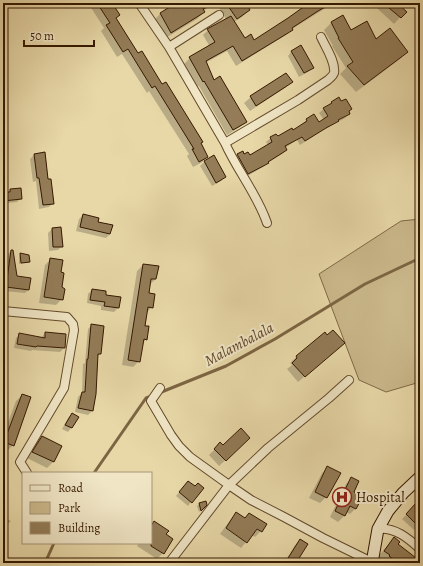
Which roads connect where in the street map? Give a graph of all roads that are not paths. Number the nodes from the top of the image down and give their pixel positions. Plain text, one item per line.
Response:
1 (139, 3) edge
2 (219, 15) dead end
3 (321, 37) dead end
4 (169, 47) junction
5 (225, 143) junction
6 (267, 222) dead end
7 (3, 311) edge
8 (349, 380) dead end
9 (160, 388) dead end
10 (26, 472) edge
11 (420, 477) edge
12 (229, 485) junction
13 (378, 529) junction
14 (420, 549) edge
15 (372, 562) edge
16 (169, 563) edge

1 - 4 street
2 - 4 street
3 - 5 street
4 - 5 street
5 - 6 street
7 - 10 street
8 - 12 street
9 - 12 street
11 - 13 street
12 - 15 street
12 - 16 street
13 - 14 street
13 - 15 street

